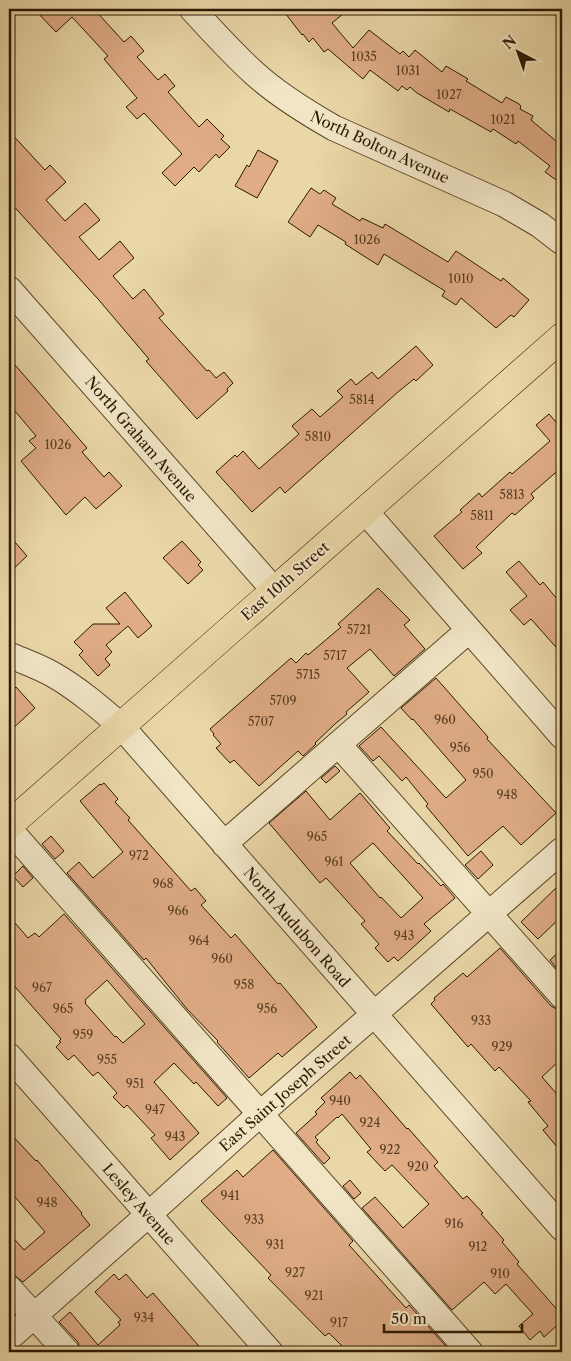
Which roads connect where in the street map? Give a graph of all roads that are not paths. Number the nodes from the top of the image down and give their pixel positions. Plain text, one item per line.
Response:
1 (192, 9) edge
2 (562, 242) edge
3 (9, 289) edge
4 (562, 337) edge
5 (365, 511) junction
6 (274, 590) junction
7 (469, 630) junction
8 (9, 655) edge
9 (120, 726) junction
10 (562, 736) edge
11 (338, 744) junction
12 (9, 825) edge
13 (9, 829) edge
14 (224, 844) junction
15 (562, 850) edge
16 (490, 914) junction
17 (562, 996) edge
18 (374, 1016) junction
19 (9, 1056) edge
20 (260, 1114) junction
21 (148, 1215) junction
22 (562, 1228) edge
23 (9, 1288) edge
24 (34, 1315) junction
25 (9, 1338) edge
26 (68, 1352) edge
27 (270, 1352) edge
28 (470, 1352) edge

1 - 2 street, North Bolton Avenue
3 - 6 street, North Graham Avenue
4 - 5 main road, East 10th Street
5 - 6 main road, East 10th Street
5 - 7 street
6 - 9 main road, East 10th Street
7 - 10 street
7 - 11 street
8 - 9 street, North Audubon Road
9 - 12 main road, East 10th Street
9 - 14 street, North Audubon Road
11 - 14 street
11 - 16 street
13 - 20 street
14 - 18 street, North Audubon Road
15 - 16 street, East Saint Joseph Street
16 - 17 street
16 - 18 street, East Saint Joseph Street
18 - 20 street, East Saint Joseph Street
18 - 22 street, North Audubon Road
19 - 21 street, Lesley Avenue
20 - 21 street, East Saint Joseph Street
20 - 28 street
21 - 24 street, East Saint Joseph Street
21 - 27 street, Lesley Avenue
23 - 24 street
24 - 25 street, East Saint Joseph Street
24 - 26 street

